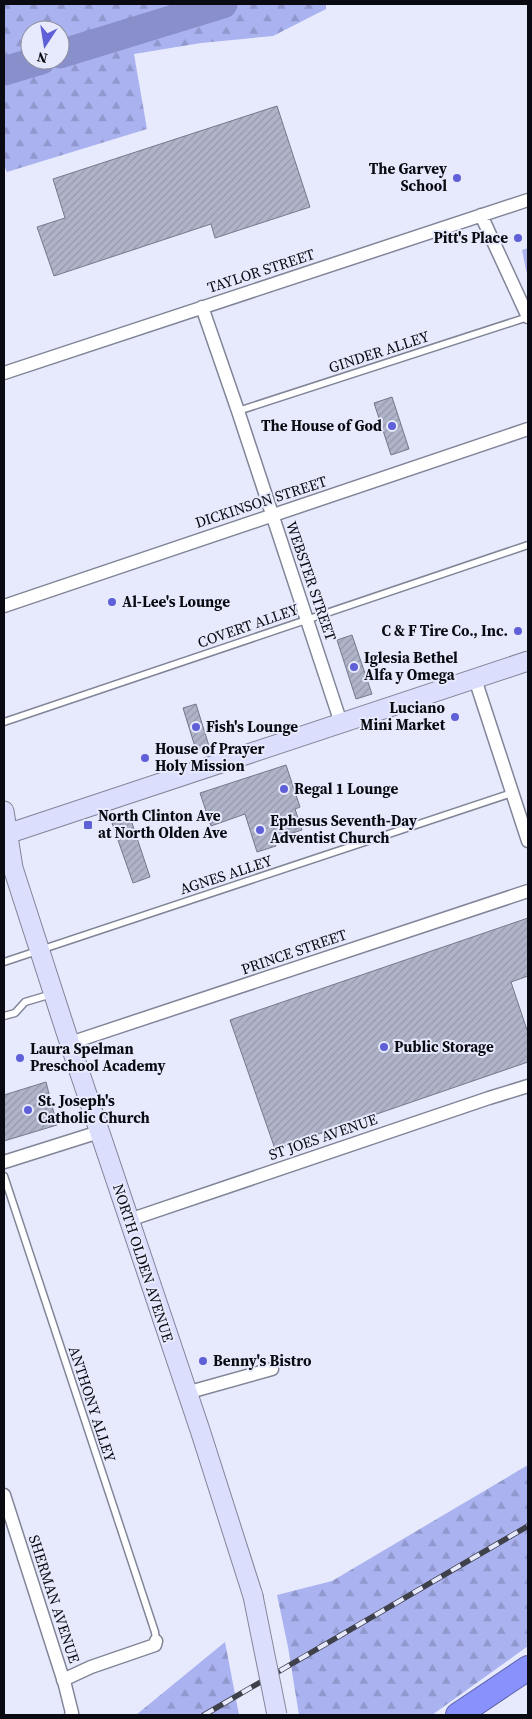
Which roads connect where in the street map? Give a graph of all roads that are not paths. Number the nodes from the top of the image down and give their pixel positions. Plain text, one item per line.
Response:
1 (528, 200) edge
2 (481, 215) junction
3 (202, 307) junction
4 (528, 317) edge
5 (4, 373) edge
6 (238, 411) junction
7 (528, 429) edge
8 (272, 515) junction
9 (528, 545) edge
10 (4, 606) edge
11 (307, 619) junction
12 (528, 661) edge
13 (475, 679) junction
14 (4, 722) edge
15 (341, 723) junction
16 (512, 793) junction
17 (4, 812) edge
18 (5, 834) edge
19 (528, 841) edge
20 (528, 891) edge
21 (40, 950) junction
22 (4, 962) edge
23 (54, 993) junction
24 (4, 1016) edge
25 (70, 1043) junction
26 (528, 1086) edge
27 (99, 1132) junction
28 (4, 1162) edge
29 (4, 1176) edge
30 (129, 1220) junction
31 (272, 1369) dead end
32 (186, 1393) junction
33 (4, 1495) edge
34 (156, 1641) joint
35 (528, 1668) edge
36 (63, 1680) junction
37 (71, 1714) edge
38 (277, 1715) edge
39 (458, 1715) edge

1 - 2 street, TAYLOR STREET
2 - 3 street, TAYLOR STREET
2 - 4 street
3 - 5 street, TAYLOR STREET
3 - 6 street, WEBSTER STREET
4 - 6 lane, GINDER ALLEY
6 - 8 street, WEBSTER STREET
7 - 8 street, DICKINSON STREET
8 - 10 street, DICKINSON STREET
8 - 11 street, WEBSTER STREET
9 - 11 lane, COVERT ALLEY
11 - 14 lane, COVERT ALLEY
11 - 15 street, WEBSTER STREET
12 - 13 main road
13 - 15 main road
13 - 16 street
15 - 18 main road
16 - 19 street
16 - 21 lane, AGNES ALLEY
17 - 18 main road, NORTH OLDEN AVENUE
18 - 21 main road, NORTH OLDEN AVENUE
20 - 25 street, PRINCE STREET
21 - 22 lane, AGNES ALLEY
21 - 23 main road, NORTH OLDEN AVENUE
23 - 24 lane
23 - 25 main road, NORTH OLDEN AVENUE
25 - 27 main road, NORTH OLDEN AVENUE
26 - 30 street, ST JOES AVENUE
27 - 28 street
27 - 30 main road, NORTH OLDEN AVENUE
29 - 34 lane, ANTHONY ALLEY
30 - 32 main road, NORTH OLDEN AVENUE
31 - 32 street
32 - 38 main road, NORTH OLDEN AVENUE, bridge
33 - 36 street, SHERMAN AVENUE
34 - 36 street
35 - 39 highway
36 - 37 street, SHERMAN AVENUE

